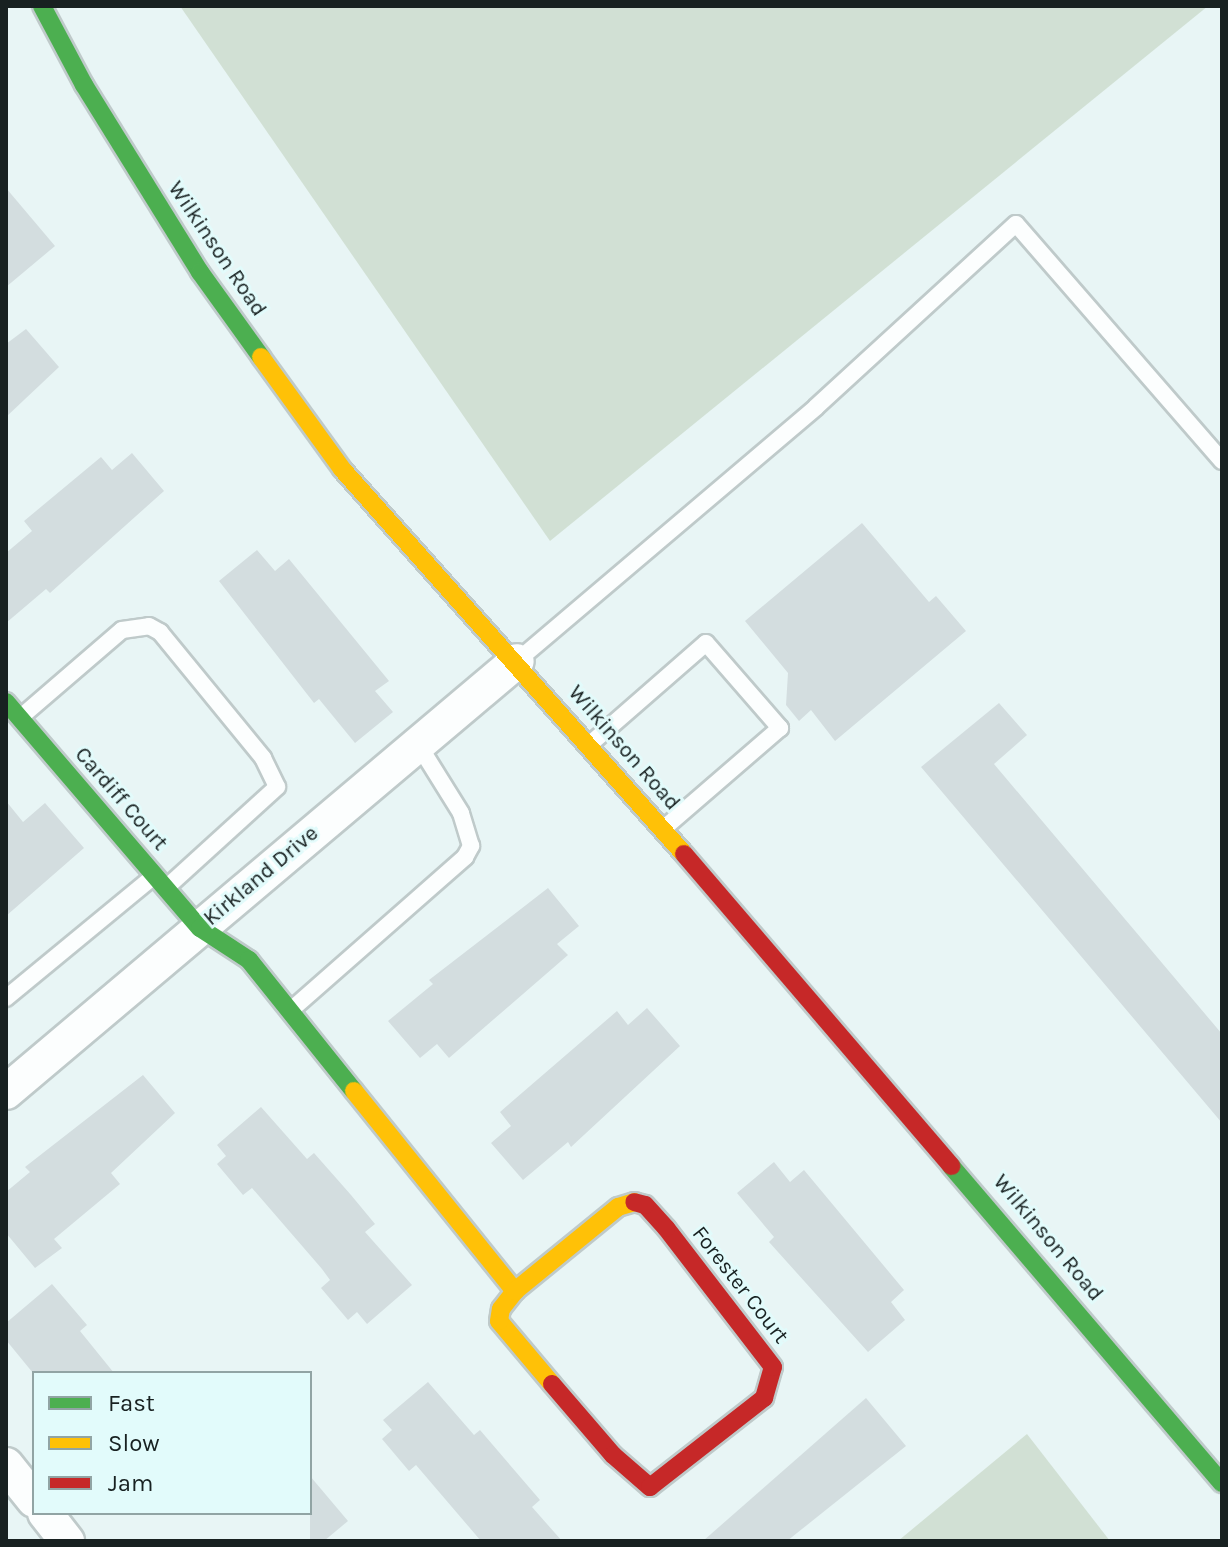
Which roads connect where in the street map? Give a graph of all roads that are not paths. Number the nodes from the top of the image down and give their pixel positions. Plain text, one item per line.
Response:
1 (42, 6) edge
2 (1222, 461) edge
3 (517, 661) junction
4 (6, 702) edge
5 (20, 718) junction
6 (418, 744) junction
7 (589, 745) junction
8 (663, 829) junction
9 (160, 882) junction
10 (200, 928) junction
11 (6, 998) edge
12 (290, 1011) junction
13 (6, 1092) edge
14 (515, 1291) junction
15 (6, 1465) edge
16 (1222, 1483) edge
17 (32, 1498) edge
18 (47, 1515) edge
19 (67, 1541) edge

1 - 3 main road, Wilkinson Road
2 - 3 lane
3 - 6 street, Kirkland Drive
3 - 7 main road, Wilkinson Road
4 - 5 main road, Cardiff Court
5 - 9 main road, Cardiff Court
5 - 9 lane
6 - 10 street, Kirkland Drive
6 - 12 lane
7 - 8 main road, Wilkinson Road
7 - 8 lane
8 - 16 main road, Wilkinson Road
9 - 10 main road, Cardiff Court
9 - 11 lane
10 - 12 main road
10 - 13 street, Kirkland Drive
12 - 14 main road
14 - 14 main road, Forester Court
15 - 17 street
18 - 19 street

